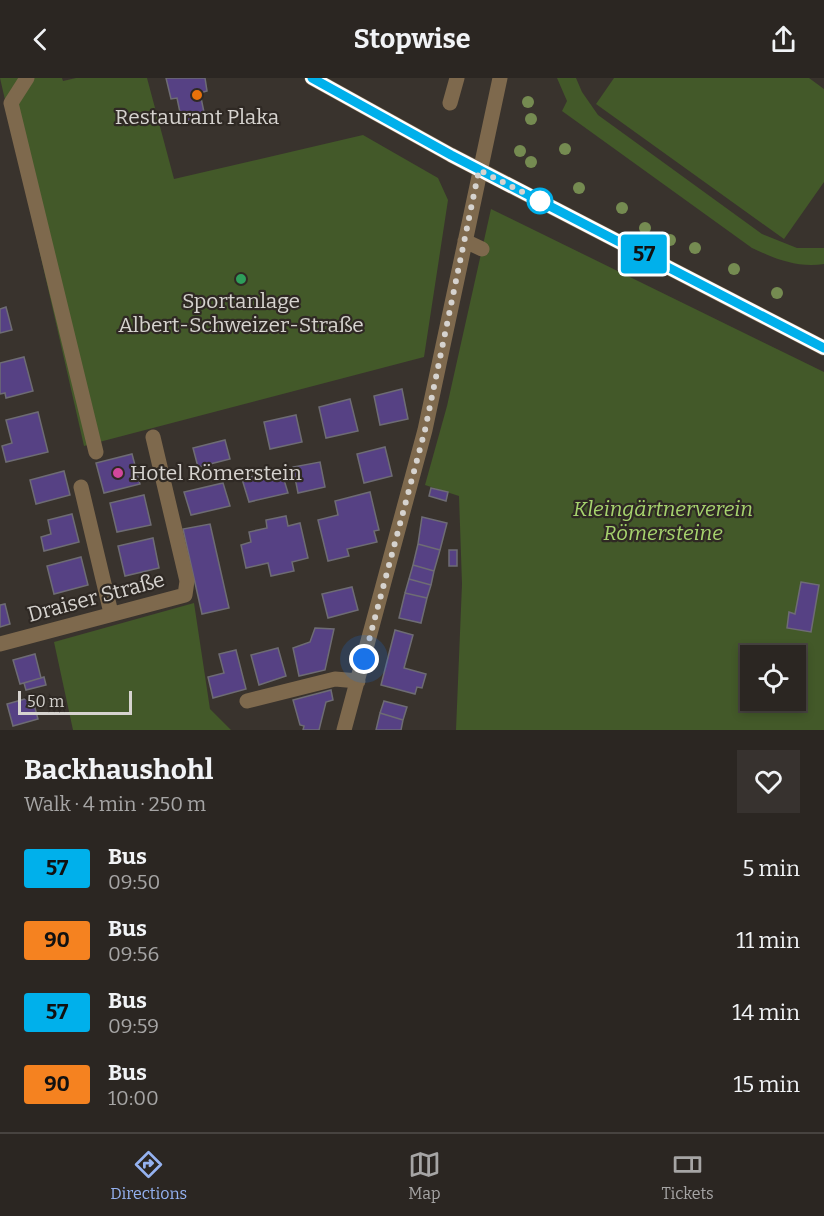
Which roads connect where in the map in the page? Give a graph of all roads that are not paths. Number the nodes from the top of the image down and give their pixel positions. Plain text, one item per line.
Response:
1 (27, 78) edge
2 (312, 78) edge
3 (457, 78) edge
4 (500, 78) edge
5 (450, 103) dead end
6 (479, 170) junction
7 (465, 241) junction
8 (482, 249) dead end
9 (824, 348) edge
10 (153, 436) dead end
11 (96, 452) dead end
12 (81, 487) dead end
13 (111, 614) junction
14 (0, 645) edge
15 (358, 681) junction
16 (247, 701) dead end
17 (344, 730) edge

1 - 11 street
2 - 6 street
3 - 5 street
4 - 6 street
6 - 7 street
6 - 9 street
7 - 8 street
7 - 15 street
10 - 13 street, Draiser Straße
12 - 13 street
13 - 14 street, Draiser Straße
15 - 16 street
15 - 17 street

